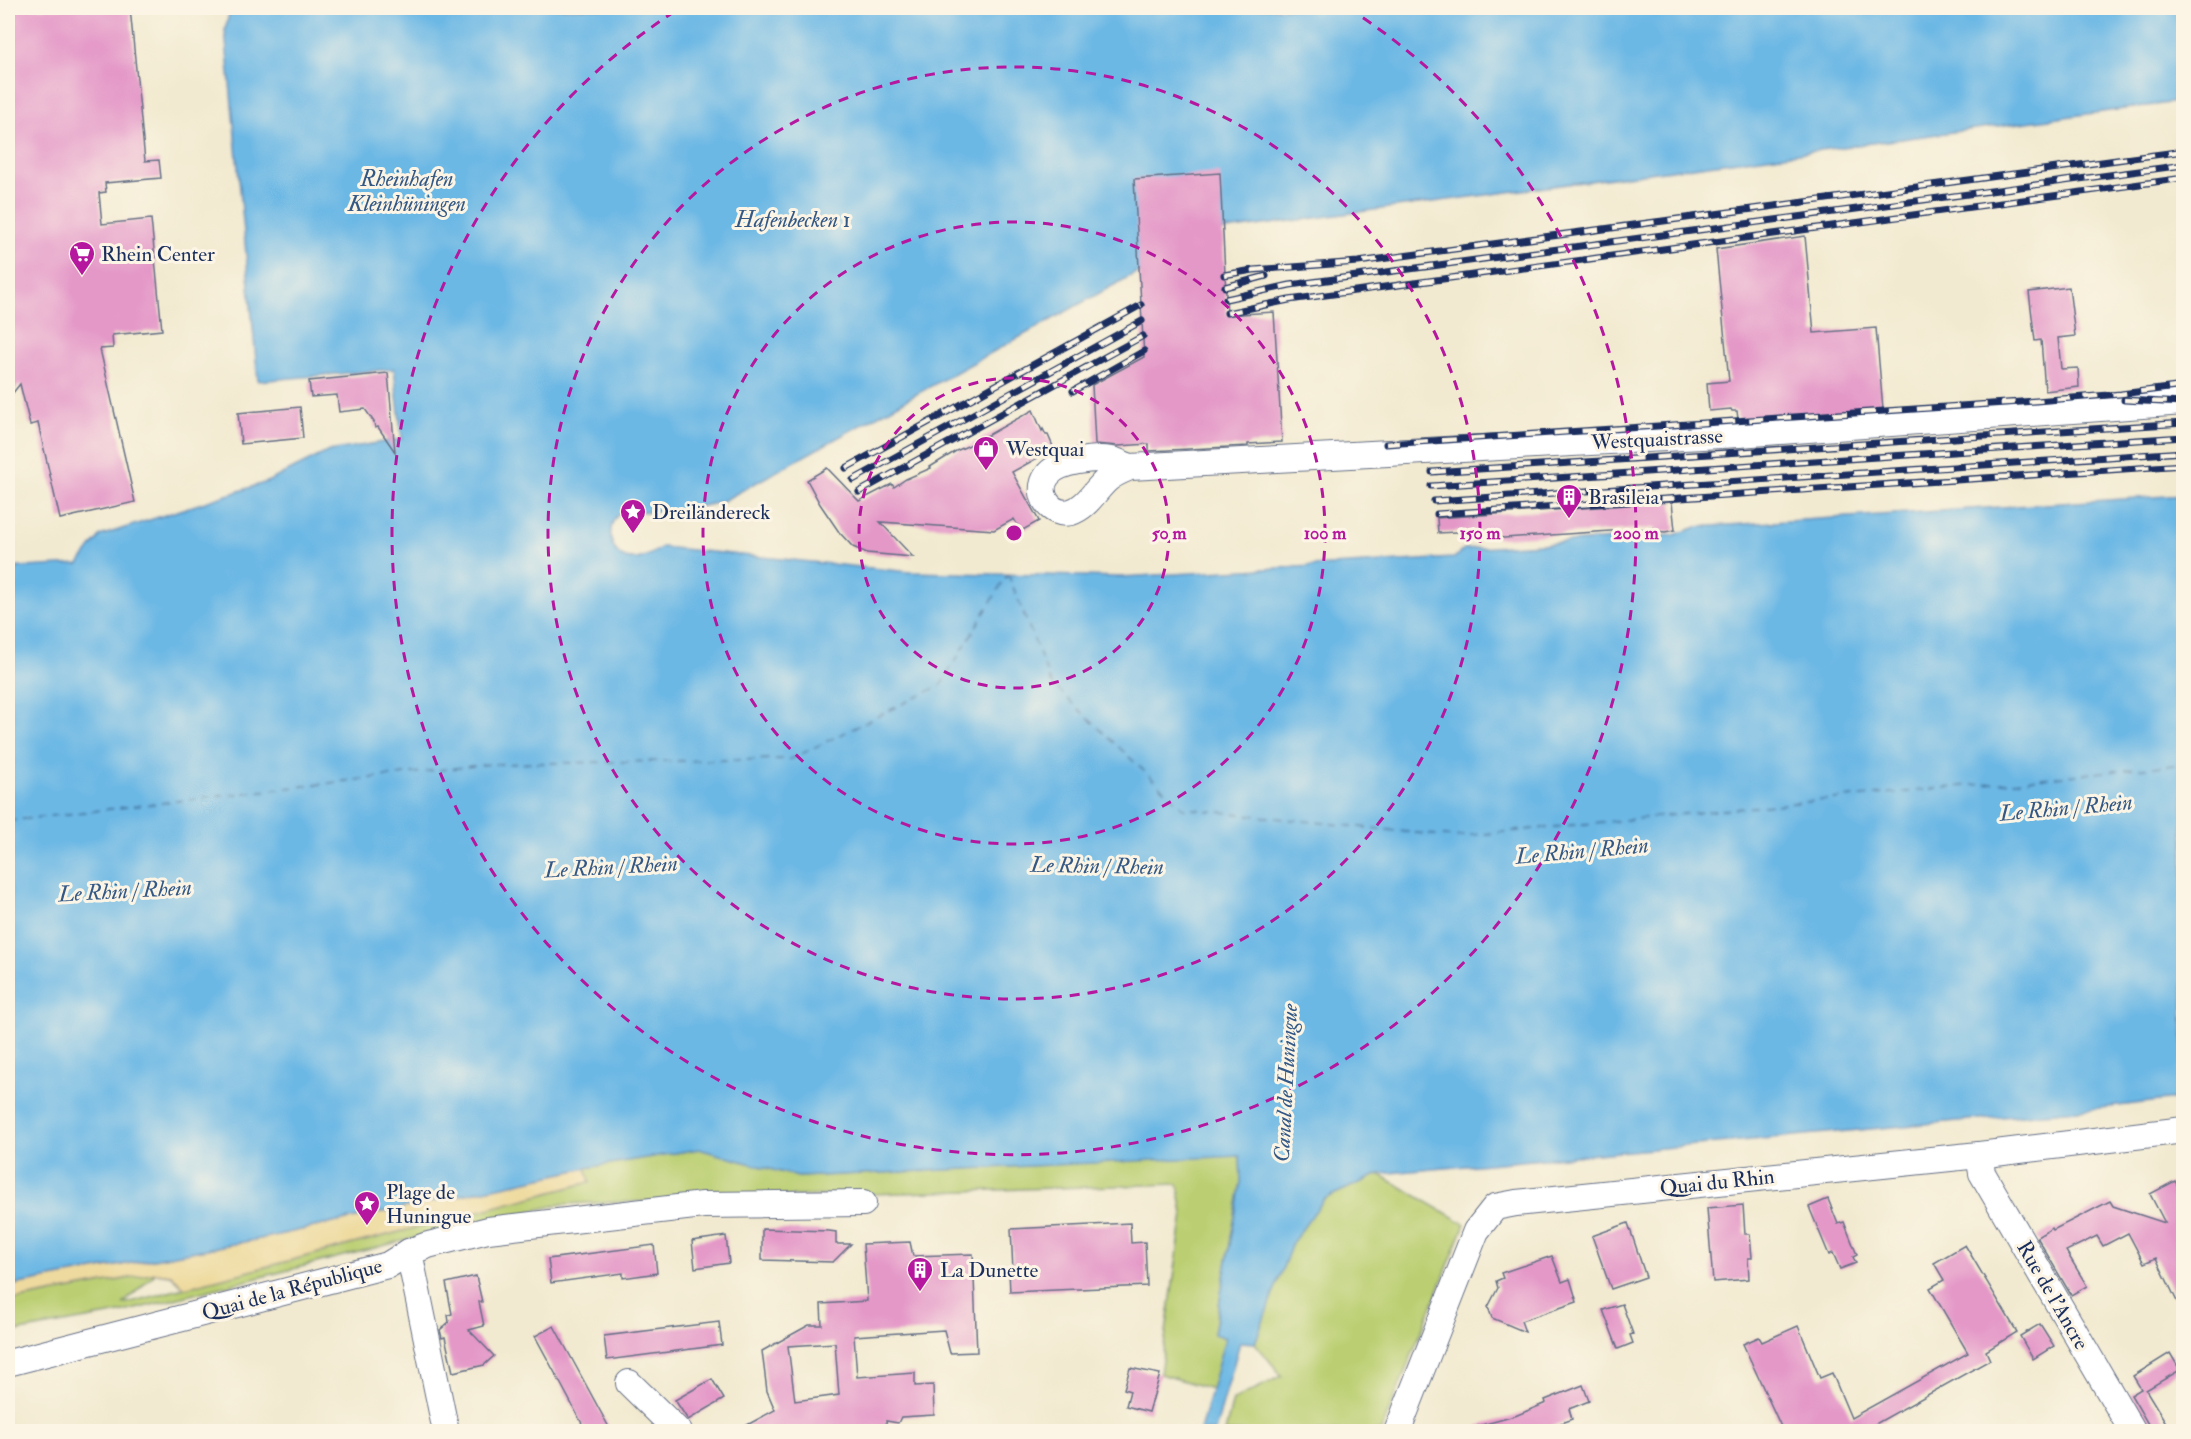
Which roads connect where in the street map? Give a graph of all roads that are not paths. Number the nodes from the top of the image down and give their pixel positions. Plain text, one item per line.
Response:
1 (2184, 402) edge
2 (1130, 467) dead end
3 (2184, 1130) edge
4 (1979, 1155) junction
5 (863, 1203) dead end
6 (409, 1252) junction
7 (8, 1363) edge
8 (629, 1383) dead end
9 (446, 1431) edge
10 (679, 1431) edge
11 (1397, 1431) edge
12 (2133, 1431) edge

1 - 2 street, Westquaistrasse
3 - 4 street, Quai du Rhin
4 - 11 street, Quai du Rhin
4 - 12 street, Rue de l'Ancre
5 - 6 street, Quai de la République
6 - 7 street, Quai de la République
6 - 9 street
8 - 10 street

